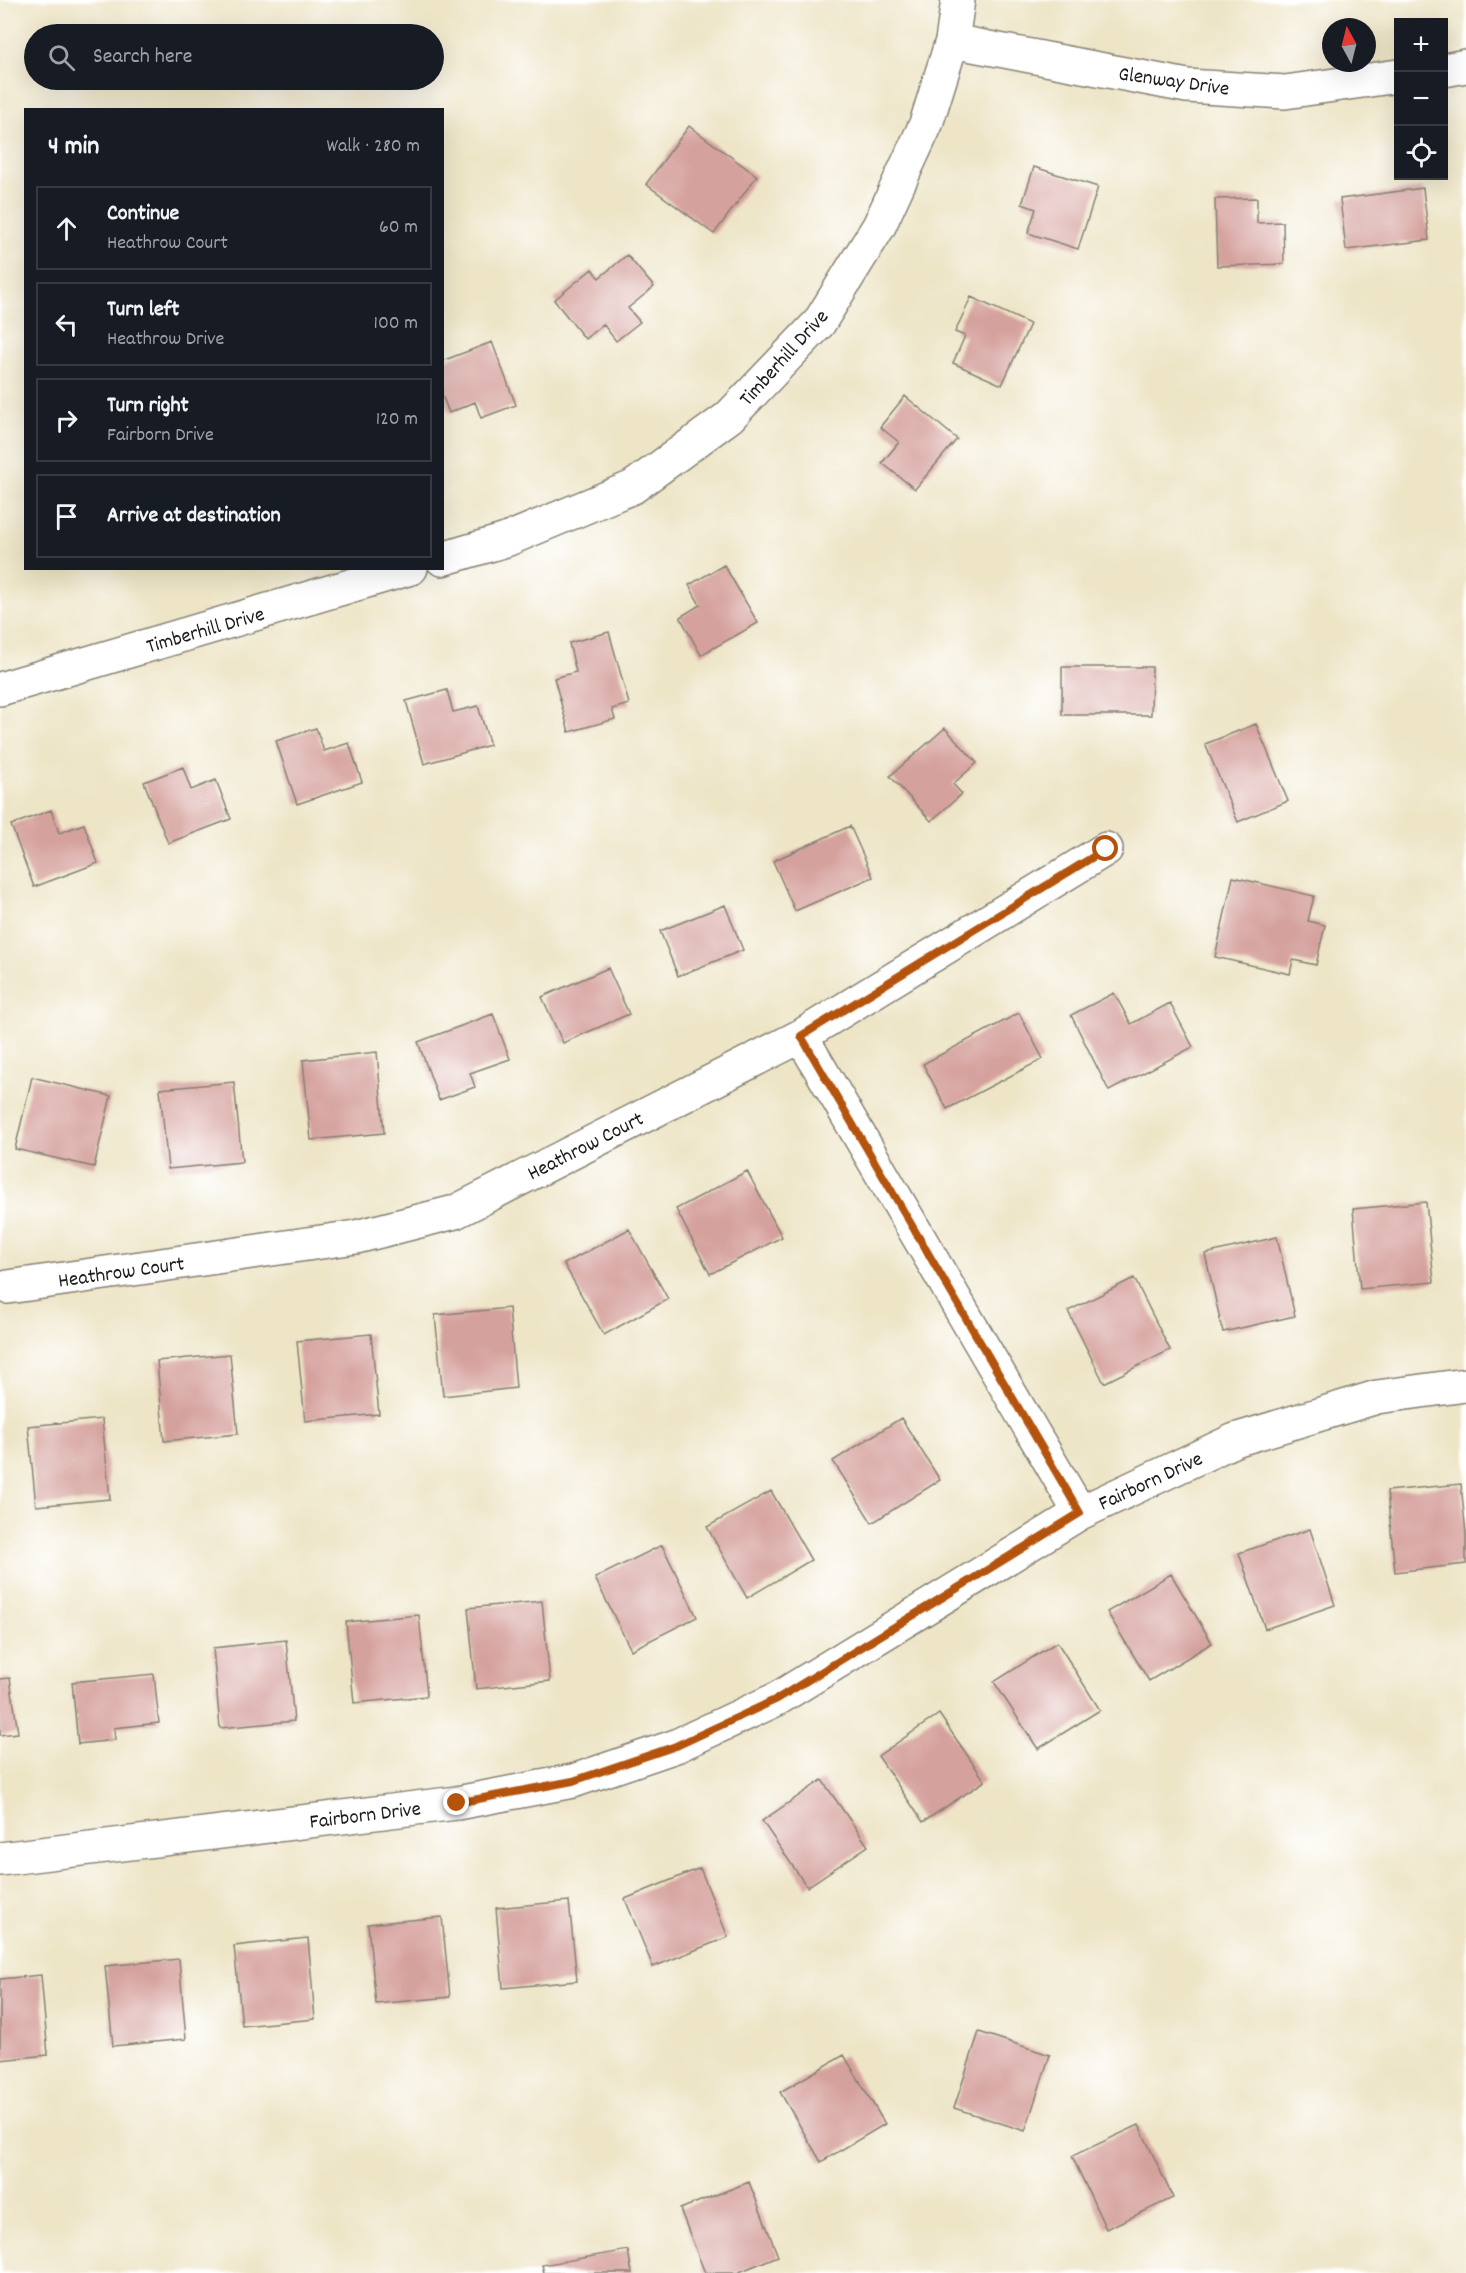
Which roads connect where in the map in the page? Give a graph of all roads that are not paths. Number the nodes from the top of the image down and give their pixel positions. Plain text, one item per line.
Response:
1 (957, 0) edge
2 (952, 41) junction
3 (1466, 66) edge
4 (1448, 69) edge
5 (1394, 77) edge
6 (444, 558) edge
7 (404, 570) edge
8 (0, 689) edge
9 (1106, 849) dead end
10 (801, 1036) junction
11 (8, 1287) dead end
12 (1466, 1385) edge
13 (1080, 1513) junction
14 (0, 1859) edge

1 - 2 street, Timberhill Drive
2 - 5 street, Glenway Drive
2 - 6 street, Timberhill Drive
3 - 4 street
7 - 8 street, Timberhill Drive
9 - 10 street, Heathrow Court
10 - 11 street, Heathrow Court
10 - 13 street
12 - 13 street, Fairborn Drive
13 - 14 street, Fairborn Drive

